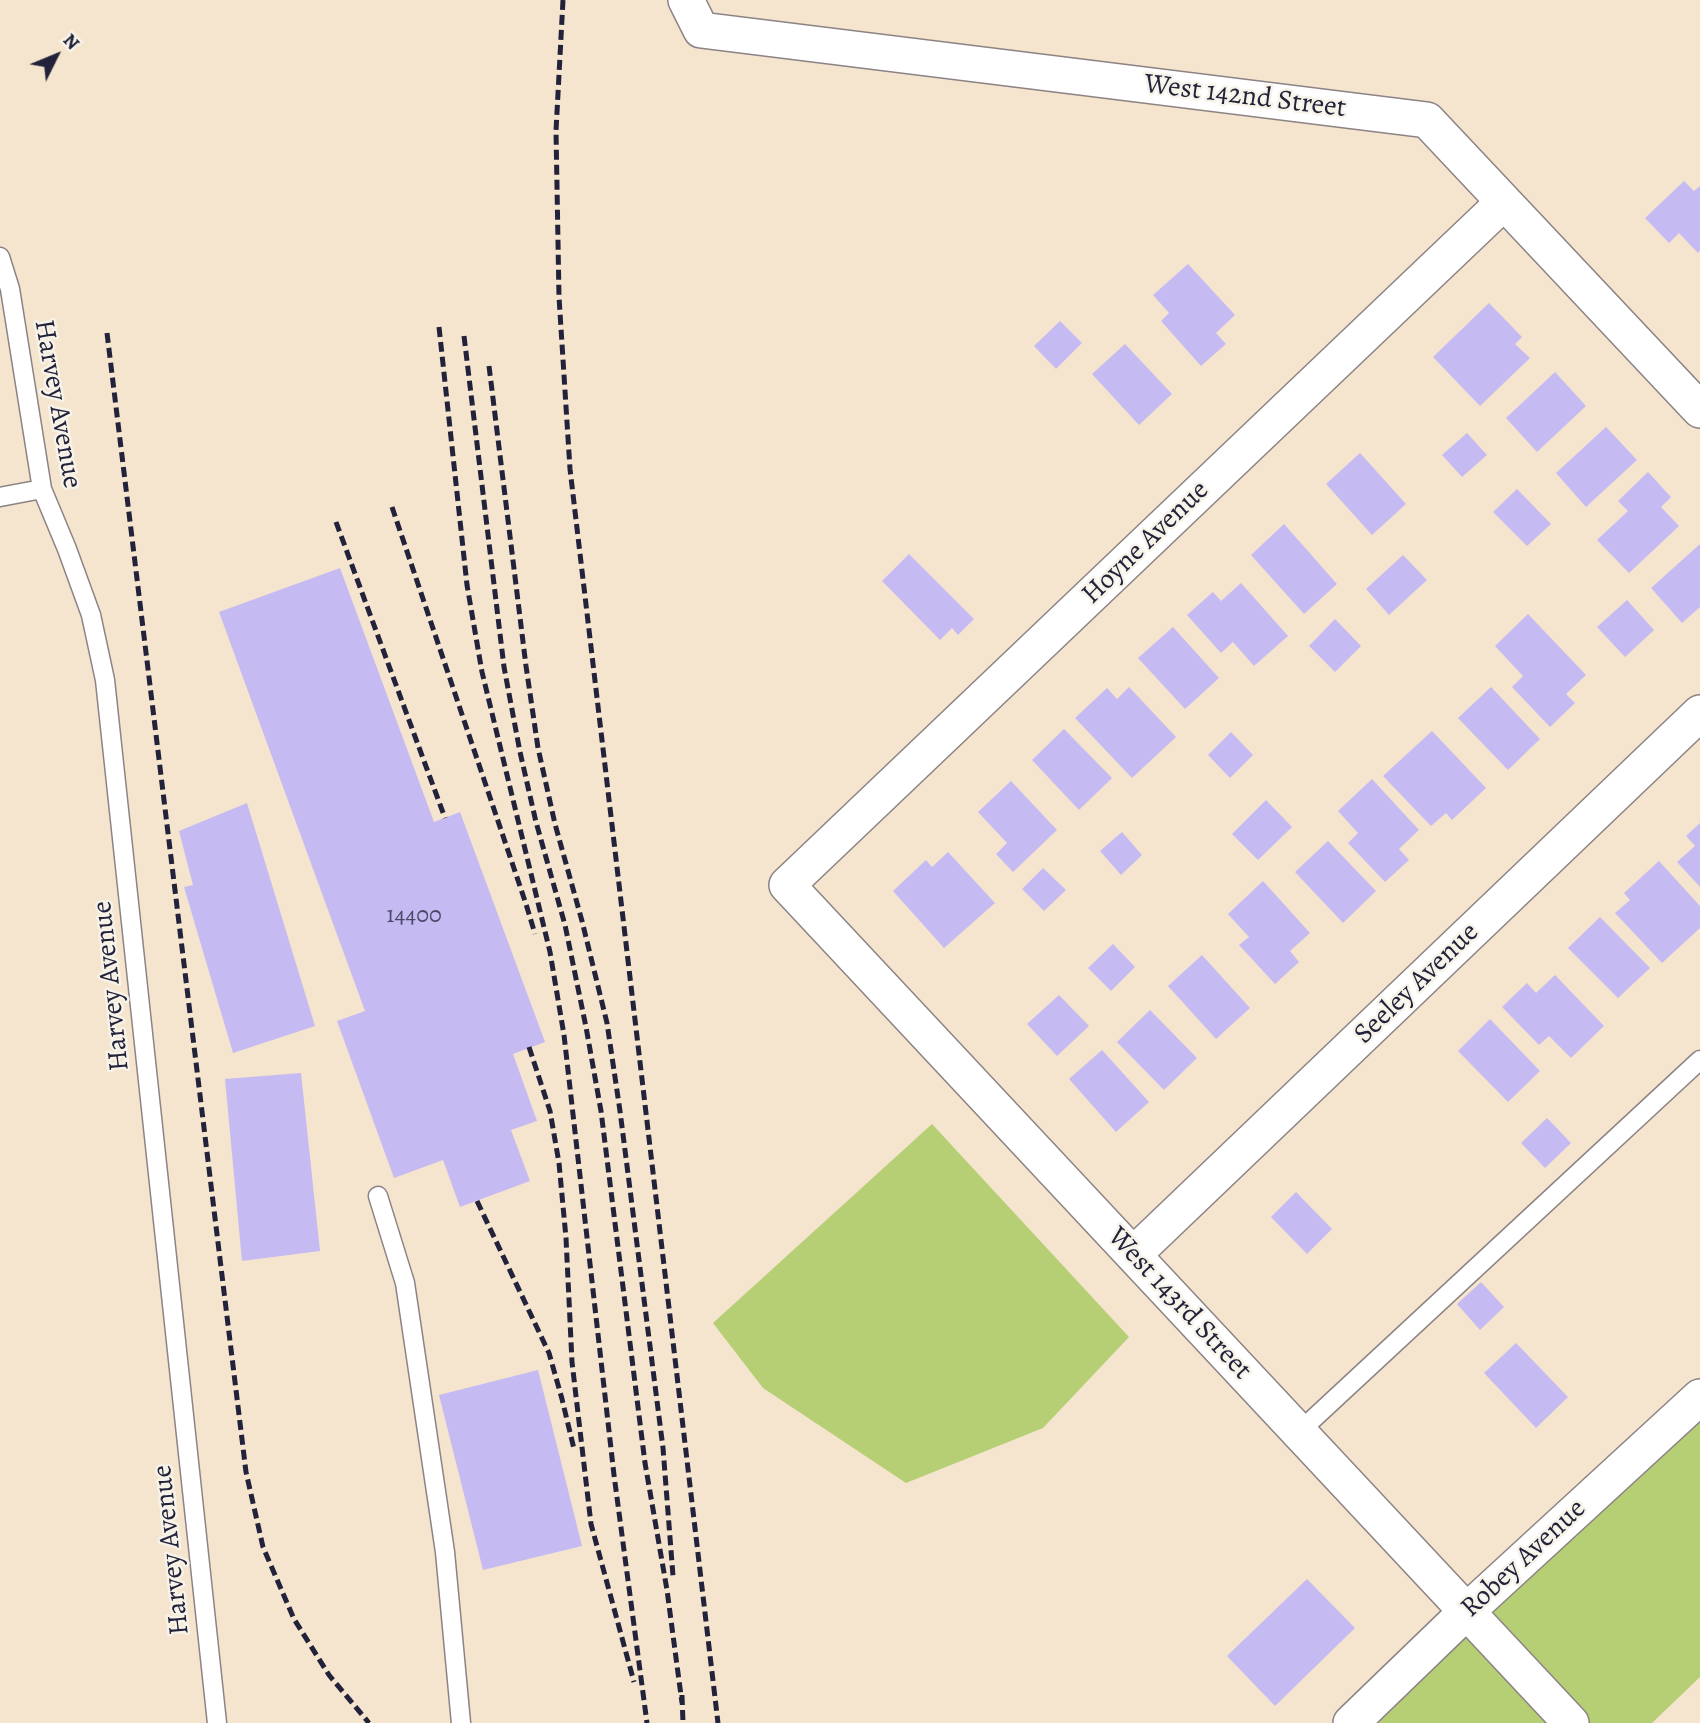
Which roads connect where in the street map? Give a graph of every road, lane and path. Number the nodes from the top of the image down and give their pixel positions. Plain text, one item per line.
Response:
1 (686, 0) edge
2 (1504, 202) junction
3 (0, 257) edge
4 (1700, 410) edge
5 (42, 489) junction
6 (0, 497) edge
7 (1700, 713) edge
8 (787, 885) joint
9 (1700, 1060) edge
10 (378, 1196) dead end
11 (1133, 1255) junction
12 (1700, 1397) edge
13 (1299, 1432) junction
14 (1466, 1612) junction
15 (217, 1723) edge
16 (461, 1723) edge
17 (1351, 1723) edge
18 (1571, 1723) edge

1 - 2 street, West 142nd Street
2 - 4 street, West 142nd Street
2 - 8 street, Hoyne Avenue
3 - 5 lane, Harvey Avenue
5 - 6 lane
5 - 15 lane, Harvey Avenue
7 - 11 street, Seeley Avenue
8 - 11 street, West 143rd Street
9 - 13 lane
10 - 16 lane
11 - 13 street, West 143rd Street
12 - 14 street, Robey Avenue
13 - 14 street, West 143rd Street
14 - 17 street, Robey Avenue
14 - 18 street, West 143rd Street

